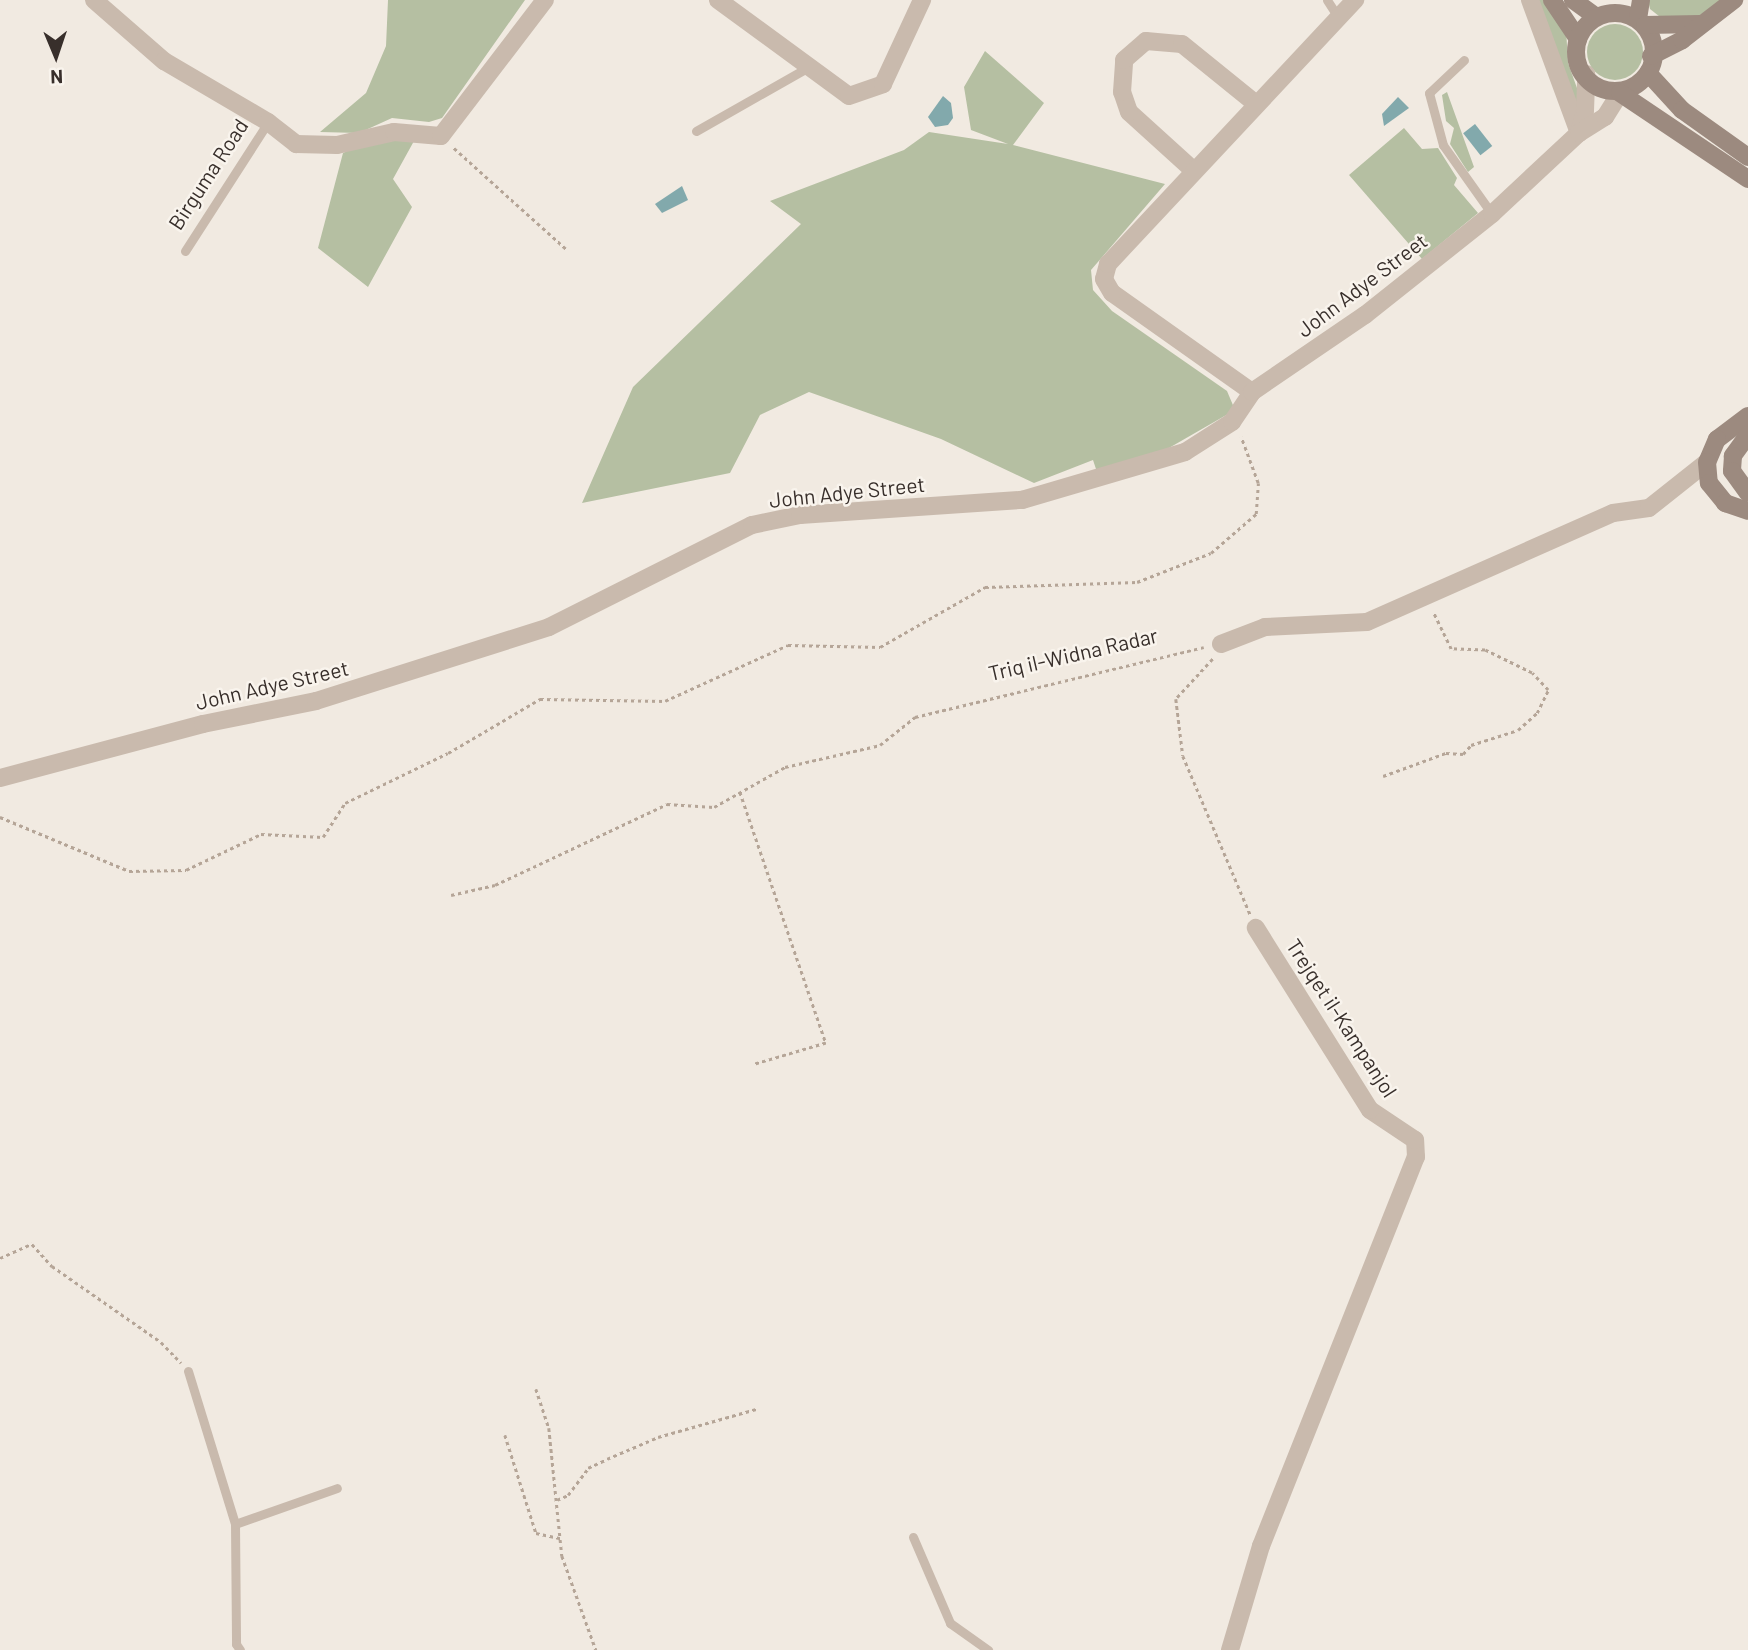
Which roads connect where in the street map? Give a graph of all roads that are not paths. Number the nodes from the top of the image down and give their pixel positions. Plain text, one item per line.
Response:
1 (94, 0) edge
2 (718, 0) edge
3 (922, 0) edge
4 (1328, 0) edge
5 (1355, 0) edge
6 (1530, 0) edge
7 (1552, 0) edge
8 (1573, 0) edge
9 (1641, 0) edge
10 (1734, 0) edge
11 (540, 2) edge
12 (1609, 10) edge
13 (1338, 17) junction
14 (1641, 22) junction
15 (1704, 23) junction
16 (1578, 40) junction
17 (1464, 60) dead end
18 (1649, 65) junction
19 (807, 68) junction
20 (1586, 74) junction
21 (1620, 93) junction
22 (1256, 104) junction
23 (268, 122) junction
24 (696, 131) dead end
25 (1579, 133) junction
26 (1748, 157) edge
27 (1193, 170) junction
28 (1748, 179) edge
29 (1492, 214) junction
30 (185, 251) dead end
31 (1252, 393) junction
32 (1748, 416) edge
33 (1748, 435) edge
34 (1707, 462) junction
35 (1748, 493) edge
36 (1748, 510) edge
37 (1221, 644) road end
38 (0, 778) edge
39 (1256, 928) road end
40 (188, 1371) road end
41 (337, 1488) dead end
42 (234, 1524) junction
43 (913, 1538) dead end
44 (240, 1650) edge
45 (988, 1650) edge
46 (1230, 1650) edge

1 - 23 street
2 - 19 street
3 - 19 street
4 - 13 lane
5 - 13 street
6 - 25 street
7 - 16 main road
8 - 12 main road
9 - 14 main road
10 - 15 main road
11 - 23 street
12 - 14 main road
12 - 16 main road
13 - 22 street
14 - 15 main road
14 - 18 main road
15 - 18 main road
16 - 20 main road
17 - 29 lane
18 - 21 main road
18 - 26 main road
19 - 24 lane
20 - 21 main road
20 - 25 street
21 - 25 street, John Adye Street
21 - 28 main road
22 - 27 street
22 - 27 street
23 - 30 lane, Birguma Road
25 - 29 street, John Adye Street
27 - 31 street
29 - 31 street, John Adye Street
31 - 38 street, John Adye Street
32 - 34 main road
33 - 35 main road
34 - 36 main road
34 - 37 street
39 - 46 street, Trejqet il-Kampanjol
40 - 42 lane
41 - 42 lane
42 - 44 lane
43 - 45 lane

